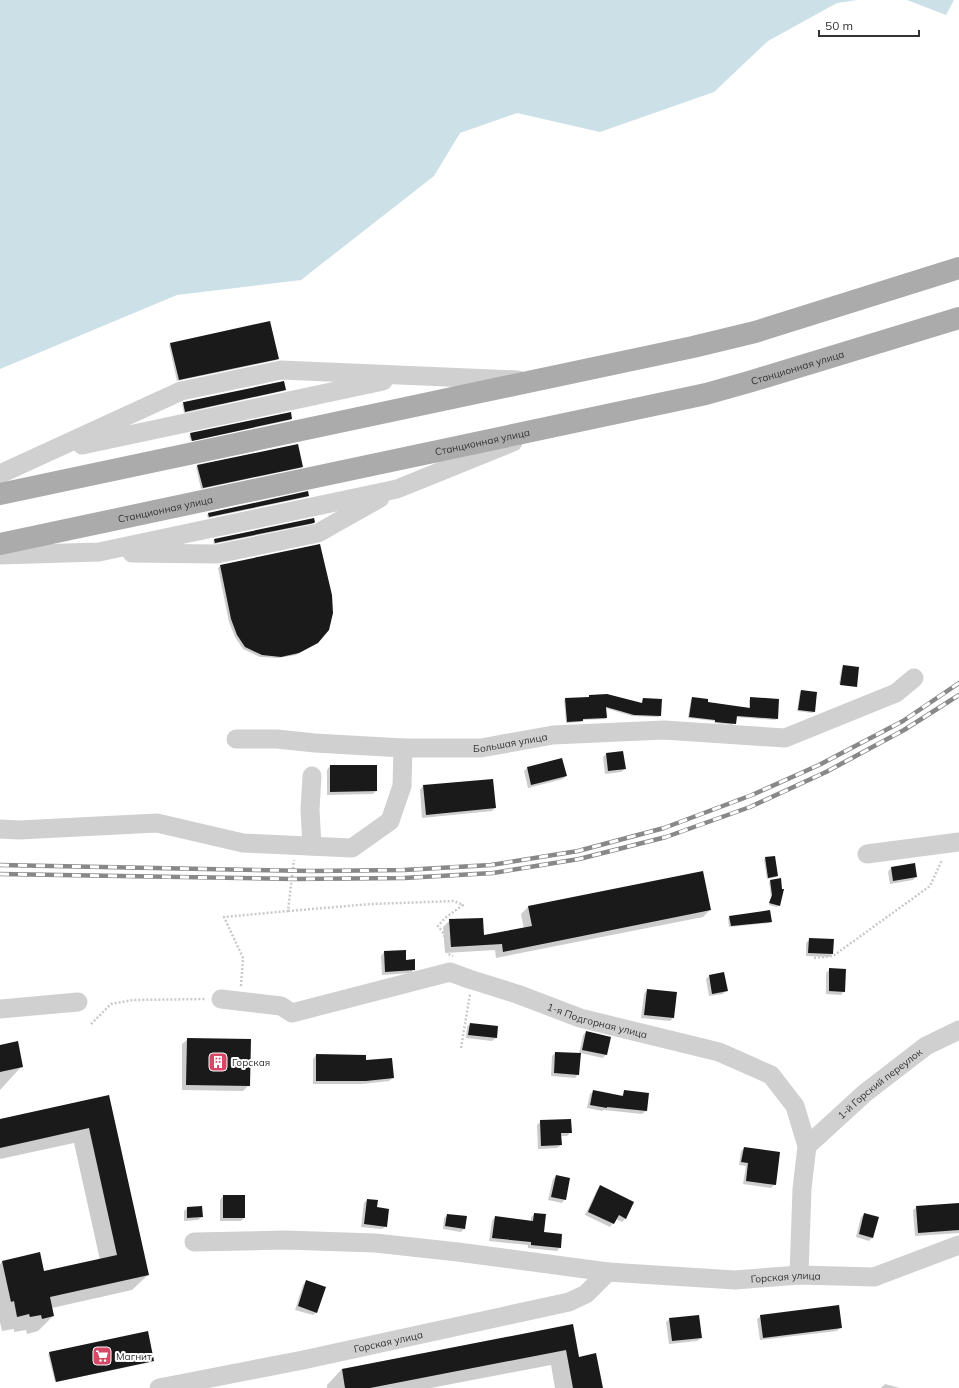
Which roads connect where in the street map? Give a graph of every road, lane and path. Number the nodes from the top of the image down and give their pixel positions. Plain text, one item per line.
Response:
1 (959, 268) edge
2 (959, 318) edge
3 (410, 375) junction
4 (537, 380) junction
5 (549, 426) junction
6 (48, 452) junction
7 (0, 474) edge
8 (397, 489) junction
9 (0, 494) edge
10 (0, 544) edge
11 (99, 552) junction
12 (0, 555) edge
13 (914, 678) dead end
14 (236, 739) dead end
15 (403, 748) junction
16 (312, 776) dead end
17 (0, 829) edge
18 (955, 842) edge
19 (312, 846) junction
20 (868, 854) dead end
21 (295, 857) dead end
22 (288, 911) junction
23 (814, 958) dead end
24 (469, 979) junction
25 (221, 999) junction
26 (78, 1002) dead end
27 (0, 1009) edge
28 (91, 1024) dead end
29 (959, 1030) edge
30 (461, 1048) dead end
31 (808, 1146) junction
32 (194, 1242) dead end
33 (959, 1245) edge
34 (608, 1272) junction
35 (799, 1275) junction
36 (159, 1388) edge

1 - 4 main road
2 - 5 main road, Станционная улица
3 - 4 street
3 - 6 street
3 - 6 street
4 - 9 main road
5 - 8 street
5 - 10 main road, Станционная улица
6 - 7 street
8 - 11 street
8 - 11 street
11 - 12 street
13 - 15 street, Большая улица
14 - 15 street, Большая улица
15 - 19 street
16 - 19 street
17 - 19 street
18 - 20 street
18 - 23 path
21 - 22 path
22 - 24 path
22 - 25 path
24 - 25 street, 1-я Подгорная улица
24 - 30 path
24 - 31 street, 1-я Подгорная улица
25 - 28 path
26 - 27 street
29 - 31 street, 1-й Горский переулок
31 - 35 street, 1-я Подгорная улица
32 - 34 street, Горская улица
33 - 35 street, Горская улица
34 - 35 street, Горская улица
34 - 36 street, Горская улица

